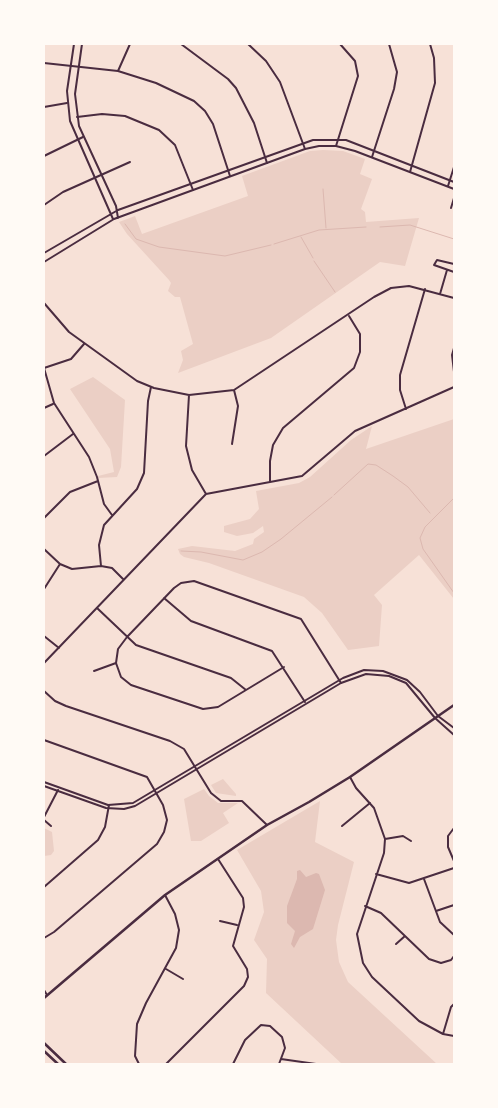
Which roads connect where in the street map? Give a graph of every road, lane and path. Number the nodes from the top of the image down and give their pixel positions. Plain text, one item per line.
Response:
1 (74, 44) edge
2 (82, 44) edge
3 (130, 44) edge
4 (181, 44) edge
5 (248, 44) edge
6 (340, 44) edge
7 (389, 44) edge
8 (430, 44) edge
9 (44, 63) edge
10 (72, 64) junction
11 (80, 66) junction
12 (118, 71) junction
13 (68, 103) junction
14 (44, 107) edge
15 (77, 117) junction
16 (83, 137) junction
17 (338, 139) junction
18 (77, 140) junction
19 (303, 143) junction
20 (336, 146) junction
21 (305, 149) junction
22 (374, 150) junction
23 (44, 156) edge
24 (265, 156) junction
25 (372, 157) junction
26 (130, 162) dead end
27 (267, 163) junction
28 (412, 165) junction
29 (454, 167) edge
30 (228, 169) junction
31 (410, 172) junction
32 (100, 173) junction
33 (94, 176) junction
34 (230, 176) junction
35 (450, 180) junction
36 (454, 182) edge
37 (191, 183) junction
38 (448, 186) junction
39 (454, 189) edge
40 (193, 190) junction
41 (454, 198) edge
42 (44, 205) edge
43 (451, 208) dead end
44 (118, 210) junction
45 (111, 213) junction
46 (118, 218) junction
47 (114, 219) junction
48 (44, 254) edge
49 (44, 262) edge
50 (454, 264) edge
51 (447, 270) junction
52 (454, 272) edge
53 (425, 289) junction
54 (440, 294) junction
55 (454, 298) edge
56 (44, 303) edge
57 (45, 306) edge
58 (348, 316) junction
59 (84, 344) junction
60 (454, 348) edge
61 (44, 368) edge
62 (454, 372) edge
63 (152, 387) junction
64 (454, 387) edge
65 (234, 390) junction
66 (189, 395) junction
67 (54, 403) junction
68 (44, 408) edge
69 (406, 409) junction
70 (73, 434) junction
71 (232, 444) dead end
72 (44, 456) edge
73 (98, 481) junction
74 (270, 481) junction
75 (206, 494) junction
76 (112, 516) junction
77 (44, 518) edge
78 (44, 549) edge
79 (60, 564) junction
80 (101, 566) junction
81 (123, 579) junction
82 (44, 589) edge
83 (164, 598) junction
84 (97, 608) junction
85 (44, 636) edge
86 (127, 637) junction
87 (59, 648) junction
88 (44, 663) edge
89 (116, 663) junction
90 (284, 667) junction
91 (94, 671) dead end
92 (339, 680) junction
93 (341, 683) junction
94 (246, 690) junction
95 (44, 691) edge
96 (304, 701) junction
97 (306, 704) junction
98 (454, 705) edge
99 (438, 716) junction
100 (435, 718) junction
101 (454, 728) edge
102 (454, 735) edge
103 (44, 740) edge
104 (195, 767) junction
105 (197, 770) junction
106 (350, 777) junction
107 (44, 782) edge
108 (44, 786) edge
109 (59, 788) junction
110 (58, 791) junction
111 (155, 791) junction
112 (157, 794) junction
113 (370, 803) junction
114 (109, 807) junction
115 (44, 818) edge
116 (267, 825) junction
117 (51, 826) dead end
118 (342, 826) dead end
119 (454, 828) edge
120 (385, 839) junction
121 (411, 841) dead end
122 (218, 859) junction
123 (454, 861) edge
124 (454, 868) edge
125 (376, 874) junction
126 (424, 879) junction
127 (44, 887) edge
128 (165, 895) junction
129 (454, 905) edge
130 (365, 906) junction
131 (436, 911) junction
132 (220, 921) dead end
133 (238, 925) junction
134 (454, 935) edge
135 (405, 936) junction
136 (44, 938) edge
137 (396, 944) dead end
138 (454, 956) edge
139 (166, 969) junction
140 (183, 979) dead end
141 (44, 990) edge
142 (47, 995) junction
143 (44, 998) edge
144 (454, 1004) edge
145 (443, 1034) junction
146 (454, 1036) edge
147 (44, 1043) edge
148 (44, 1051) edge
149 (281, 1059) junction
150 (169, 1063) edge
151 (58, 1064) edge
152 (66, 1064) edge
153 (139, 1064) edge
154 (233, 1064) edge
155 (278, 1064) edge
156 (316, 1064) edge

1 - 10 street
2 - 11 street
3 - 12 street
4 - 24 street
5 - 19 street
6 - 17 street
7 - 22 street
8 - 28 street
9 - 10 street
10 - 11 street
10 - 13 street
11 - 12 street
11 - 15 street
12 - 30 street
13 - 14 street
13 - 18 street
15 - 16 street
15 - 37 street
16 - 18 street
16 - 32 street
17 - 19 street
17 - 20 street
17 - 22 street
18 - 23 street
18 - 33 street
19 - 21 street
19 - 24 street
20 - 21 street
20 - 25 street
21 - 27 street
22 - 25 street
22 - 28 street
24 - 27 street
24 - 30 street
25 - 31 street
26 - 32 street
27 - 34 street
28 - 31 street
28 - 35 street
29 - 35 street
30 - 34 street
30 - 37 street
31 - 38 street
32 - 33 street
32 - 44 street
33 - 42 street
33 - 45 street
34 - 40 street
35 - 36 street
35 - 38 street
37 - 40 street
37 - 44 street
38 - 39 street
40 - 46 street
41 - 43 street
44 - 45 street
44 - 46 street
45 - 47 street
45 - 48 street
46 - 47 street
47 - 49 street
50 - 51 street
51 - 52 street
51 - 54 street
53 - 54 street
53 - 58 street
53 - 69 street
54 - 55 street
56 - 57 street
57 - 59 street
58 - 65 street
58 - 74 street
59 - 61 street
59 - 63 street
60 - 62 street
61 - 67 street
63 - 66 street
63 - 76 street
64 - 69 street
65 - 66 street
65 - 71 street
66 - 75 street
67 - 68 street
67 - 70 street
69 - 74 street
70 - 72 street
70 - 73 street
73 - 76 street
73 - 77 street
74 - 75 street
75 - 81 street
76 - 80 street
78 - 79 street
79 - 80 street
79 - 82 street
80 - 81 street
81 - 84 street
83 - 86 street
83 - 90 street
83 - 92 street
84 - 86 street
84 - 87 street
85 - 87 street
86 - 89 street
86 - 94 street
87 - 88 street
89 - 91 street
89 - 94 street
90 - 94 street
90 - 96 street
92 - 93 street
92 - 96 street
92 - 99 street
93 - 97 street
93 - 100 street
95 - 104 street
96 - 97 street
96 - 104 street
97 - 105 street
98 - 99 main road
99 - 100 main road
99 - 101 street
100 - 102 street
100 - 106 main road
103 - 111 street
104 - 105 street
104 - 111 street
105 - 112 street
105 - 116 street
106 - 113 street
106 - 116 main road
107 - 109 street
108 - 110 street
109 - 110 street
109 - 114 street
110 - 114 street
110 - 115 street
111 - 112 street
111 - 114 street
112 - 114 street
112 - 136 street
113 - 118 street
113 - 120 street
114 - 127 street
115 - 117 street
116 - 122 main road
119 - 123 street
120 - 121 street
120 - 125 street
122 - 128 main road
122 - 133 street
124 - 126 street
125 - 126 street
125 - 130 street
126 - 131 street
128 - 139 street
128 - 142 main road
129 - 131 street
130 - 135 street
130 - 145 street
131 - 134 street
132 - 133 street
133 - 150 street
135 - 137 street
135 - 138 street
139 - 140 street
139 - 153 street
141 - 142 street
142 - 143 main road
144 - 145 street
145 - 146 street
147 - 152 main road
148 - 151 main road
149 - 154 street
149 - 155 street
149 - 156 street

